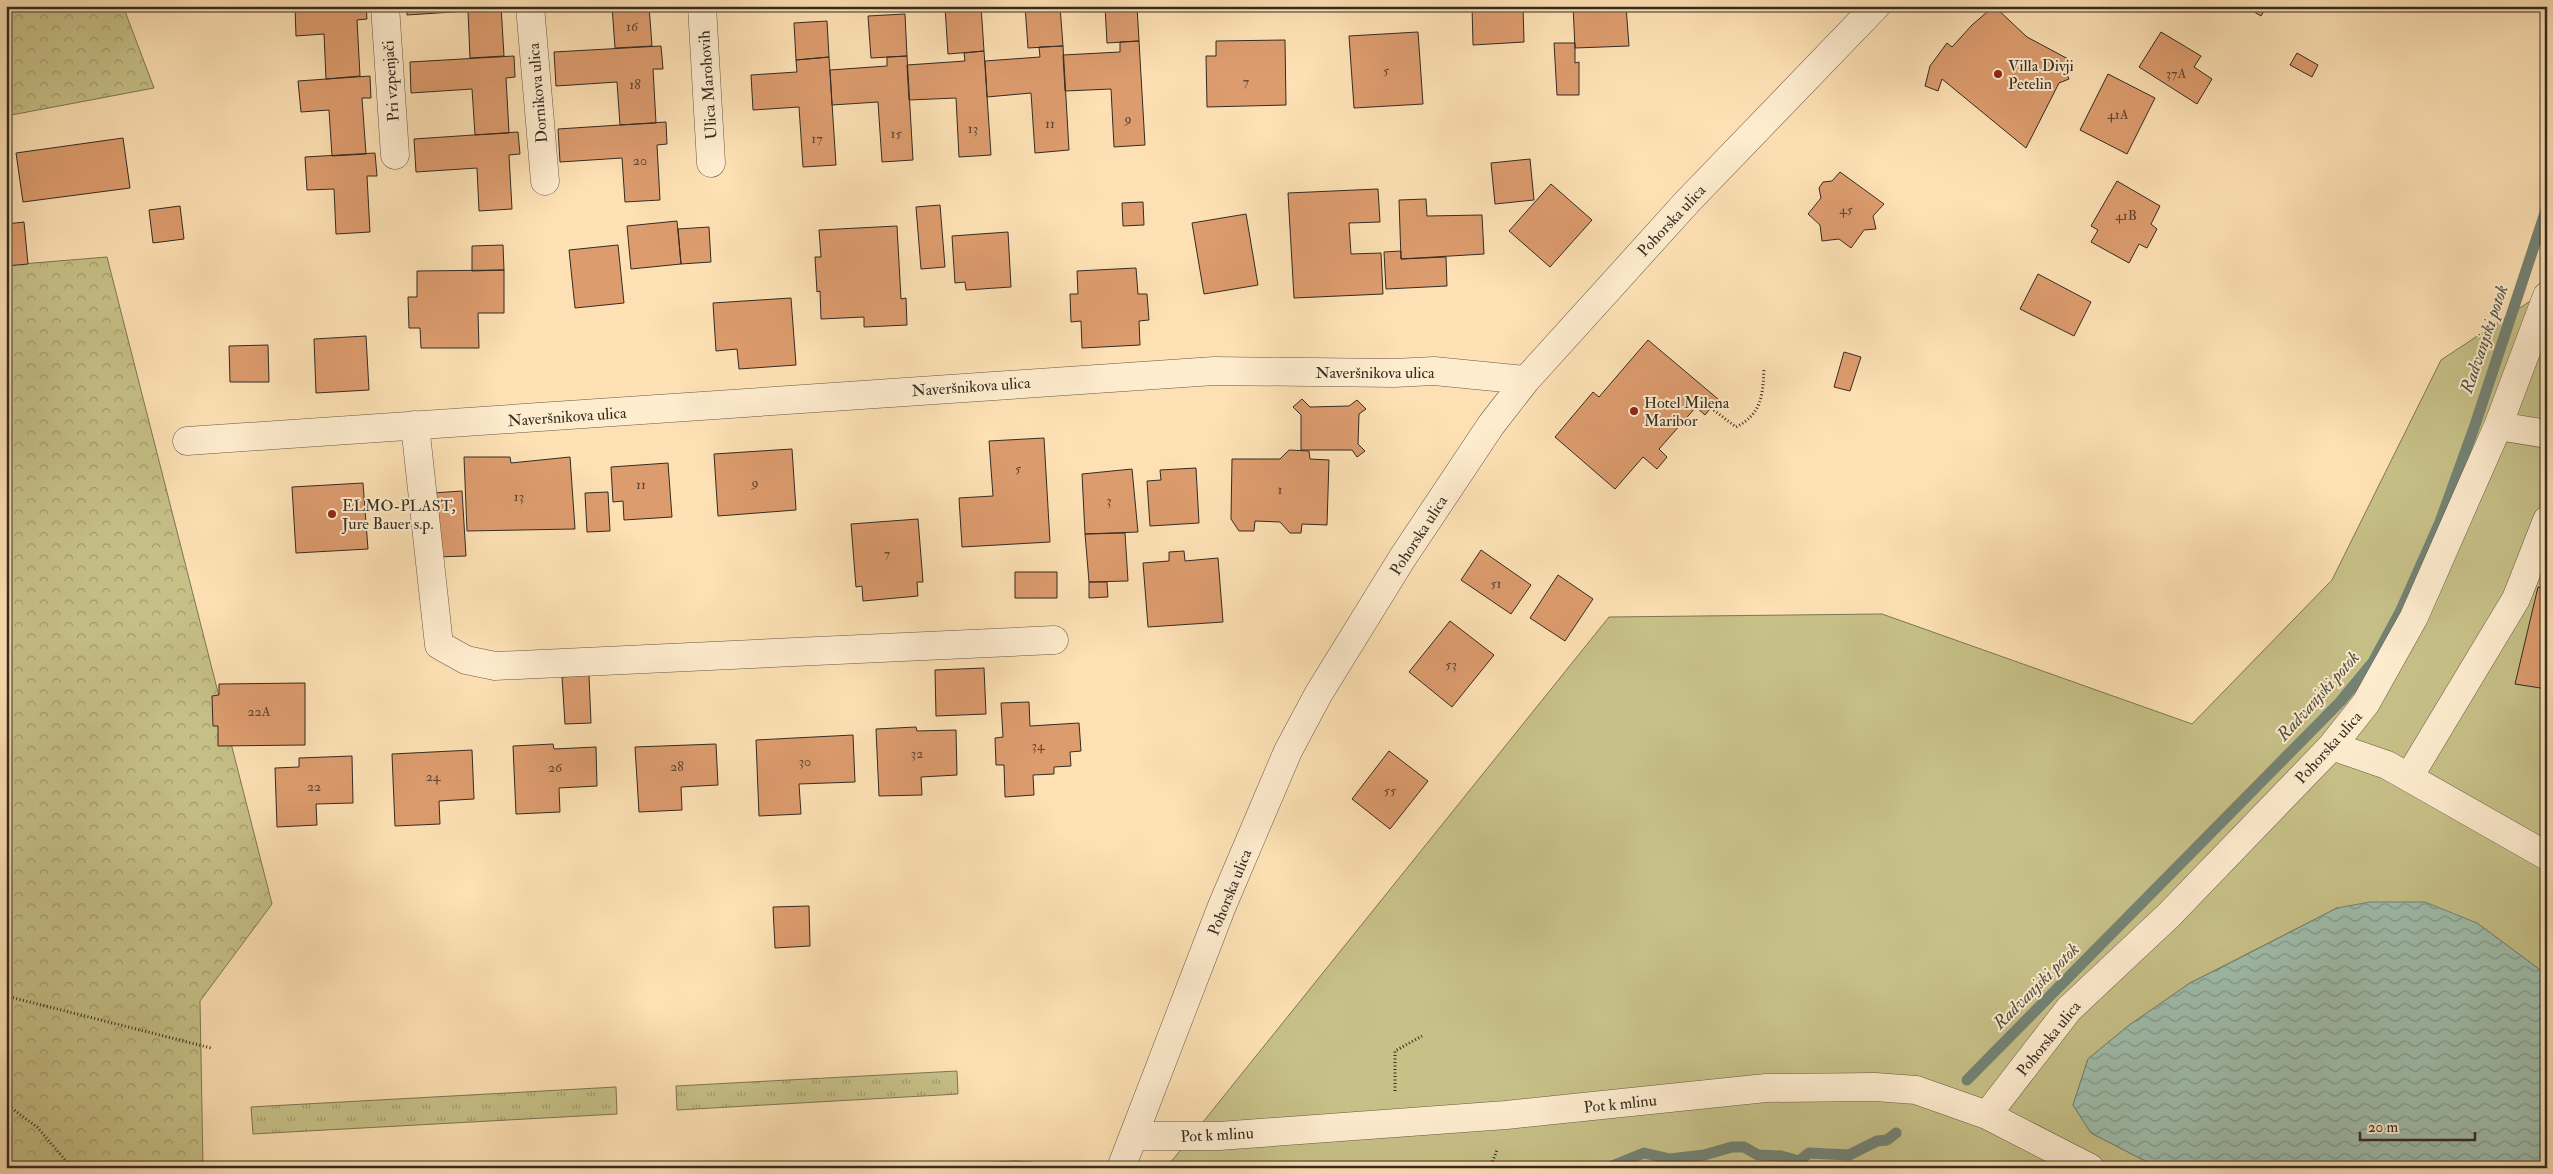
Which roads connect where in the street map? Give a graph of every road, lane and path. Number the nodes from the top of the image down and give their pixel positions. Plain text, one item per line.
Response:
1 (385, 6) edge
2 (530, 6) edge
3 (702, 6) edge
4 (1876, 6) edge
5 (395, 155) dead end
6 (711, 163) dead end
7 (545, 181) dead end
8 (2547, 296) edge
9 (1764, 368) dead end
10 (1526, 380) junction
11 (1711, 408) dead end
12 (415, 425) junction
13 (2498, 426) junction
14 (2547, 434) edge
15 (188, 441) dead end
16 (2547, 520) edge
17 (1054, 640) dead end
18 (2332, 746) junction
19 (2409, 777) junction
20 (2547, 856) edge
21 (6, 996) edge
22 (1422, 1036) dead end
23 (211, 1048) dead end
24 (1395, 1095) dead end
25 (6, 1104) edge
26 (1987, 1115) junction
27 (1134, 1136) junction
28 (72, 1168) edge
29 (1120, 1168) edge
30 (2090, 1168) edge

1 - 5 street, Pri vzpenjači
2 - 7 street, Dornikova ulica
3 - 6 street, Ulica Marohovih
4 - 10 street, Pohorska ulica
8 - 13 street, Pohorska ulica
9 - 11 path
10 - 12 street, Naveršnikova ulica
10 - 27 street, Pohorska ulica
12 - 15 street, Naveršnikova ulica
12 - 17 street
13 - 14 street
13 - 18 street, Pohorska ulica
16 - 19 street
18 - 19 street
18 - 26 street, Pohorska ulica
19 - 20 street
21 - 23 path
22 - 24 path
25 - 28 path
26 - 27 street, Pot k mlinu
26 - 30 street, Pot k mlinu
27 - 29 street, Pohorska ulica

